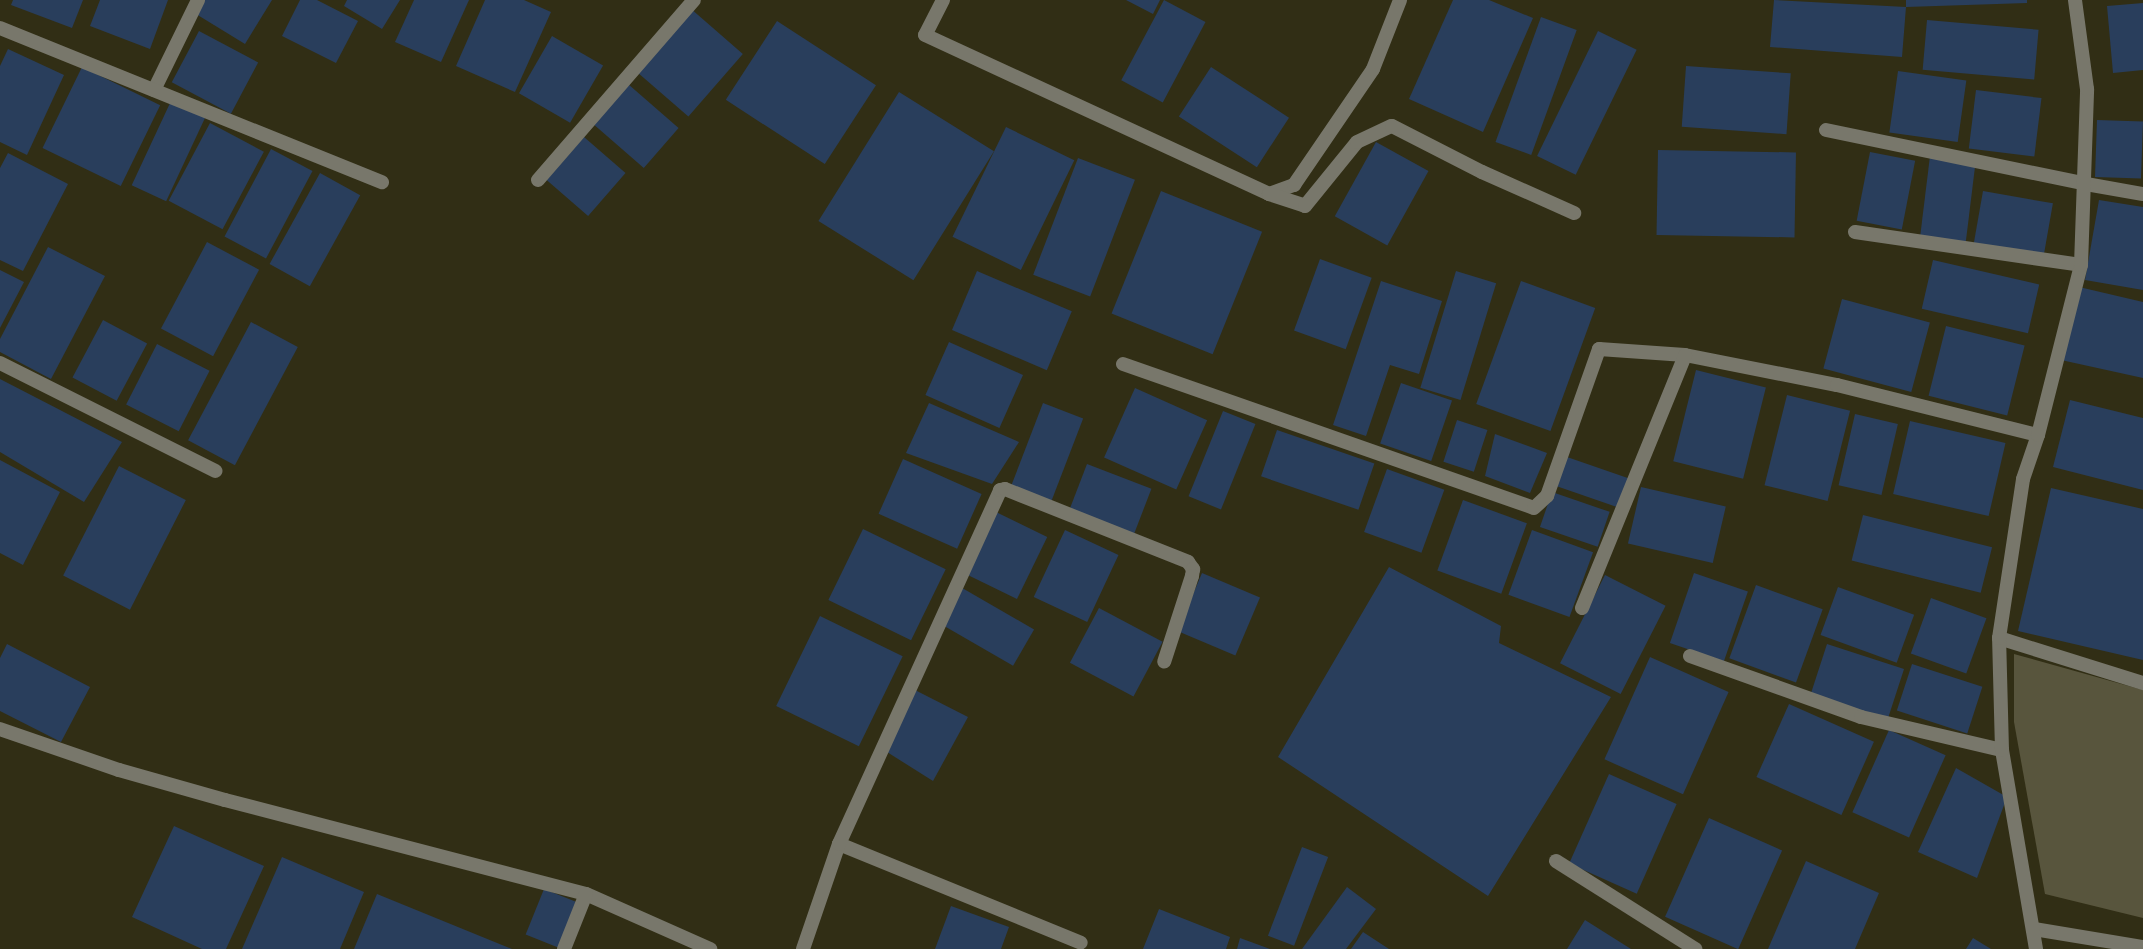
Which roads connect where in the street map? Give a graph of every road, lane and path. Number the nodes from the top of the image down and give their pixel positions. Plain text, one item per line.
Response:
1 (198, 0) edge
2 (694, 0) edge
3 (943, 0) edge
4 (1400, 0) edge
5 (2074, 0) edge
6 (0, 29) edge
7 (154, 90) junction
8 (1826, 130) dead end
9 (538, 180) dead end
10 (382, 182) dead end
11 (2086, 184) junction
12 (1269, 194) junction
13 (2143, 194) edge
14 (1574, 213) dead end
15 (1855, 232) dead end
16 (2081, 265) junction
17 (1685, 355) junction
18 (0, 363) edge
19 (1123, 364) dead end
20 (2038, 435) junction
21 (216, 471) dead end
22 (1582, 608) dead end
23 (1999, 638) junction
24 (1690, 656) dead end
25 (1164, 662) dead end
26 (2143, 683) edge
27 (0, 729) edge
28 (2002, 750) junction
29 (839, 844) junction
30 (1556, 861) dead end
31 (586, 894) junction
32 (2034, 929) junction
33 (1082, 943) dead end
34 (2143, 947) edge
35 (564, 949) edge
36 (710, 949) edge
37 (803, 949) edge
38 (1695, 949) edge
39 (2036, 949) edge

1 - 7 street
2 - 9 street
3 - 12 street
4 - 12 street
5 - 11 street
6 - 7 street
7 - 10 street
8 - 11 street
11 - 13 street
11 - 16 street
12 - 14 street
15 - 16 street
16 - 20 street
17 - 19 street
17 - 20 street
17 - 22 street
18 - 21 street
20 - 23 street
23 - 26 street
23 - 28 street
24 - 28 street
25 - 29 street
27 - 31 street
28 - 32 street
29 - 33 street
29 - 37 street
30 - 38 street
31 - 35 street
31 - 36 street
32 - 34 street
32 - 39 street

